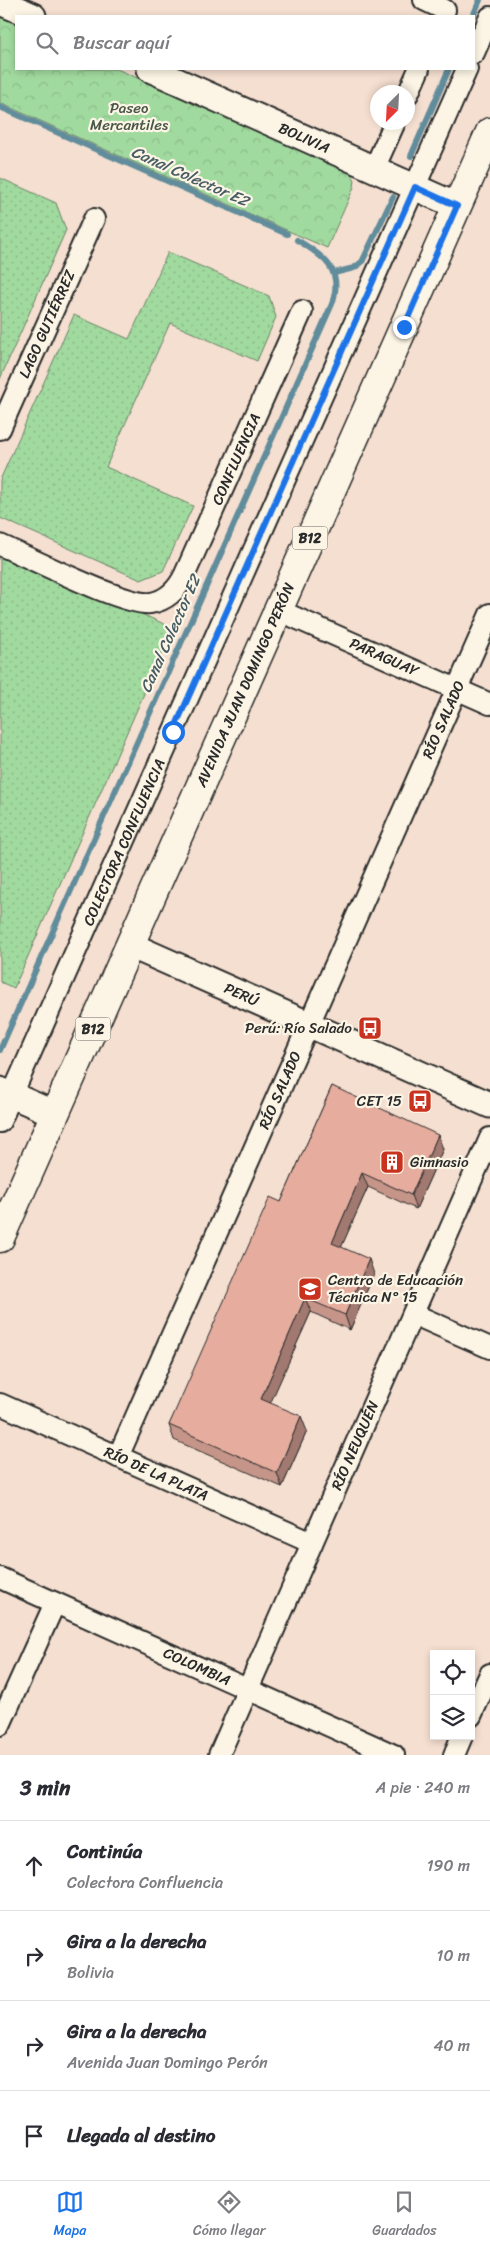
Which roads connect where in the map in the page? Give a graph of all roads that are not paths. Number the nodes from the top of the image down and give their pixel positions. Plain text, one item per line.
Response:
1 (424, 0) edge
2 (0, 2) edge
3 (446, 9) edge
4 (31, 15) edge
5 (490, 17) edge
6 (475, 51) edge
7 (152, 70) edge
8 (419, 70) edge
9 (467, 70) edge
10 (412, 85) edge
11 (391, 130) edge
12 (488, 141) edge
13 (374, 169) junction
14 (415, 187) junction
15 (457, 206) junction
16 (94, 220) dead end
17 (302, 311) dead end
18 (0, 429) edge
19 (0, 545) edge
20 (278, 610) junction
21 (490, 614) edge
22 (457, 689) junction
23 (490, 704) edge
24 (130, 944) junction
25 (309, 1024) junction
26 (6, 1093) edge
27 (490, 1105) edge
28 (55, 1114) junction
29 (0, 1122) edge
30 (490, 1138) edge
31 (0, 1238) edge
32 (413, 1314) junction
33 (490, 1348) edge
34 (0, 1404) edge
35 (118, 1457) junction
36 (312, 1543) junction
37 (0, 1578) edge
38 (55, 1603) junction
39 (490, 1674) edge
40 (248, 1689) junction
41 (475, 1707) edge
42 (0, 1725) edge
43 (460, 1740) edge
44 (219, 1755) edge
45 (394, 1755) edge
46 (454, 1755) edge

1 - 3 street
2 - 4 street
5 - 6 street
7 - 13 street, BOLIVIA
8 - 10 street
9 - 14 street, COLECTORA CONFLUENCIA
11 - 13 street
12 - 15 main road, AVENIDA JUAN DOMINGO PERÓN / B12
13 - 14 street, BOLIVIA
14 - 15 street, BOLIVIA
14 - 26 street, COLECTORA CONFLUENCIA
15 - 20 main road, AVENIDA JUAN DOMINGO PERÓN / B12
16 - 18 street, LAGO GUTIÉRREZ
17 - 19 street, CONFLUENCIA
20 - 22 street, PARAGUAY
20 - 24 main road, AVENIDA JUAN DOMINGO PERÓN / B12
21 - 22 street, RÍO SALADO
22 - 23 street, PARAGUAY
22 - 25 street, RÍO SALADO
24 - 25 street, PERÚ
24 - 28 main road, AVENIDA JUAN DOMINGO PERÓN / B12
25 - 27 street, PERÚ
25 - 35 street, RÍO SALADO
26 - 28 street
26 - 29 street, COLECTORA CONFLUENCIA
28 - 31 main road, AVENIDA JUAN DOMINGO PERÓN / B12
30 - 32 street, RÍO NEUQUÉN
32 - 33 street
32 - 36 street, RÍO NEUQUÉN
34 - 35 street, RÍO DE LA PLATA
35 - 36 street, RÍO DE LA PLATA
36 - 40 street, RÍO NEUQUÉN
37 - 38 street, COLOMBIA
38 - 40 street, COLOMBIA
38 - 42 street
39 - 41 street
40 - 44 street, RÍO NEUQUÉN
40 - 45 street, COLOMBIA
43 - 46 street

